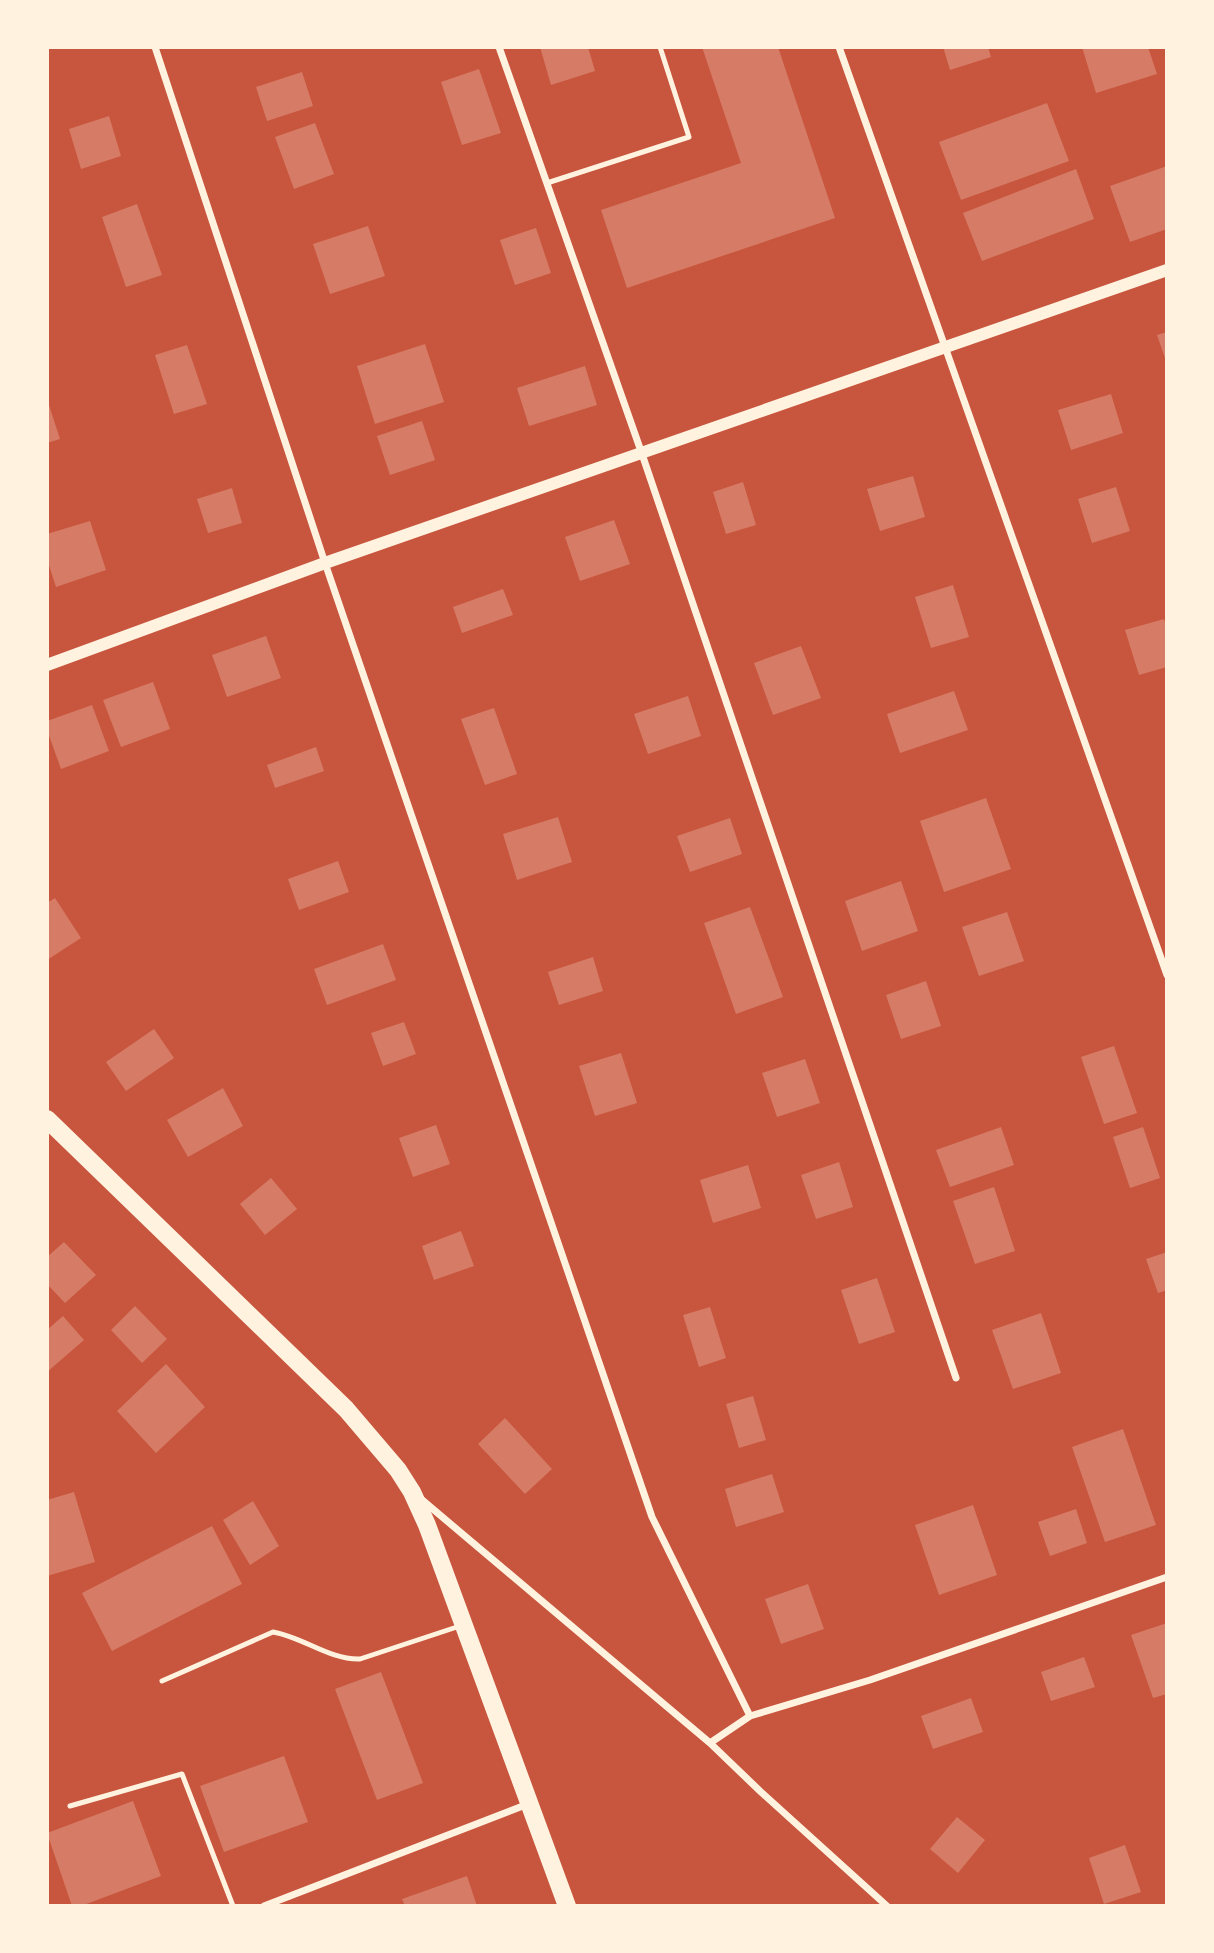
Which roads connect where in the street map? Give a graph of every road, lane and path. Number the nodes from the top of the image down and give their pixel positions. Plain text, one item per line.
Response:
1 (155, 47) edge
2 (499, 47) edge
3 (660, 47) edge
4 (839, 47) edge
5 (547, 183) junction
6 (1167, 270) edge
7 (944, 348) junction
8 (642, 454) junction
9 (325, 563) junction
10 (47, 665) edge
11 (1167, 975) edge
12 (47, 1119) edge
13 (956, 1378) dead end
14 (412, 1492) junction
15 (1167, 1577) edge
16 (465, 1625) junction
17 (162, 1681) dead end
18 (750, 1716) junction
19 (710, 1743) junction
20 (528, 1804) junction
21 (70, 1806) dead end
22 (233, 1906) edge
23 (264, 1906) edge
24 (568, 1906) edge
25 (887, 1906) edge

1 - 9 street
2 - 5 street
3 - 5 lane
4 - 7 street
5 - 8 street
6 - 7 street
7 - 8 street
7 - 11 street
8 - 9 street
8 - 13 street
9 - 10 street
9 - 18 street
12 - 14 main road
14 - 16 main road
14 - 19 street
15 - 18 street
16 - 17 lane
16 - 20 main road
18 - 19 street
19 - 25 street
20 - 23 street
20 - 24 main road
21 - 22 lane

